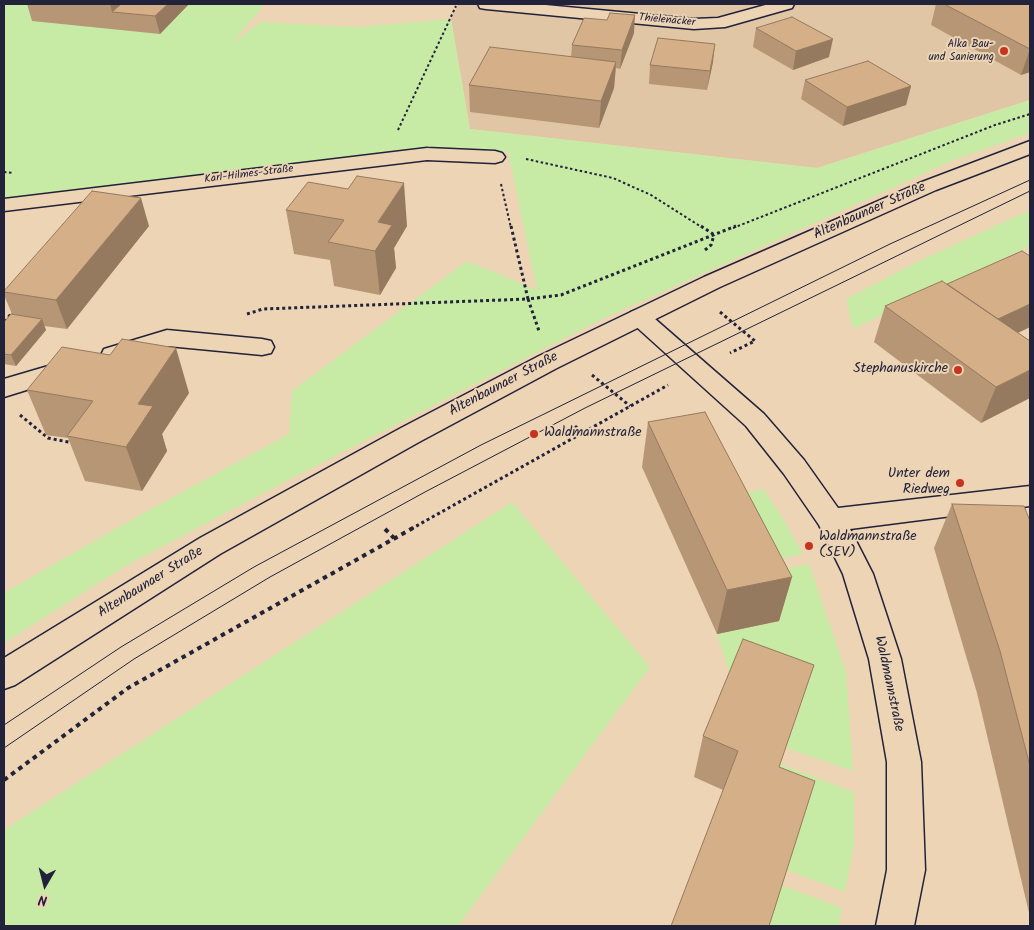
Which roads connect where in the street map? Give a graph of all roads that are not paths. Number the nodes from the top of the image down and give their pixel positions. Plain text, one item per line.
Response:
1 (486, 4) edge
2 (786, 4) edge
3 (1030, 147) edge
4 (495, 157) road end
5 (4, 205) edge
6 (639, 317) junction
7 (262, 347) dead end
8 (4, 388) edge
9 (1030, 496) edge
10 (831, 520) junction
11 (4, 675) edge
12 (895, 926) edge

1 - 2 street, Thielenäcker
3 - 6 street, Altenbaunaer Straße
4 - 5 street, Karl-Hilmes-Straße
6 - 10 street, Waldmannstraße
6 - 11 street, Altenbaunaer Straße
7 - 8 street
9 - 10 street
10 - 12 street, Waldmannstraße

